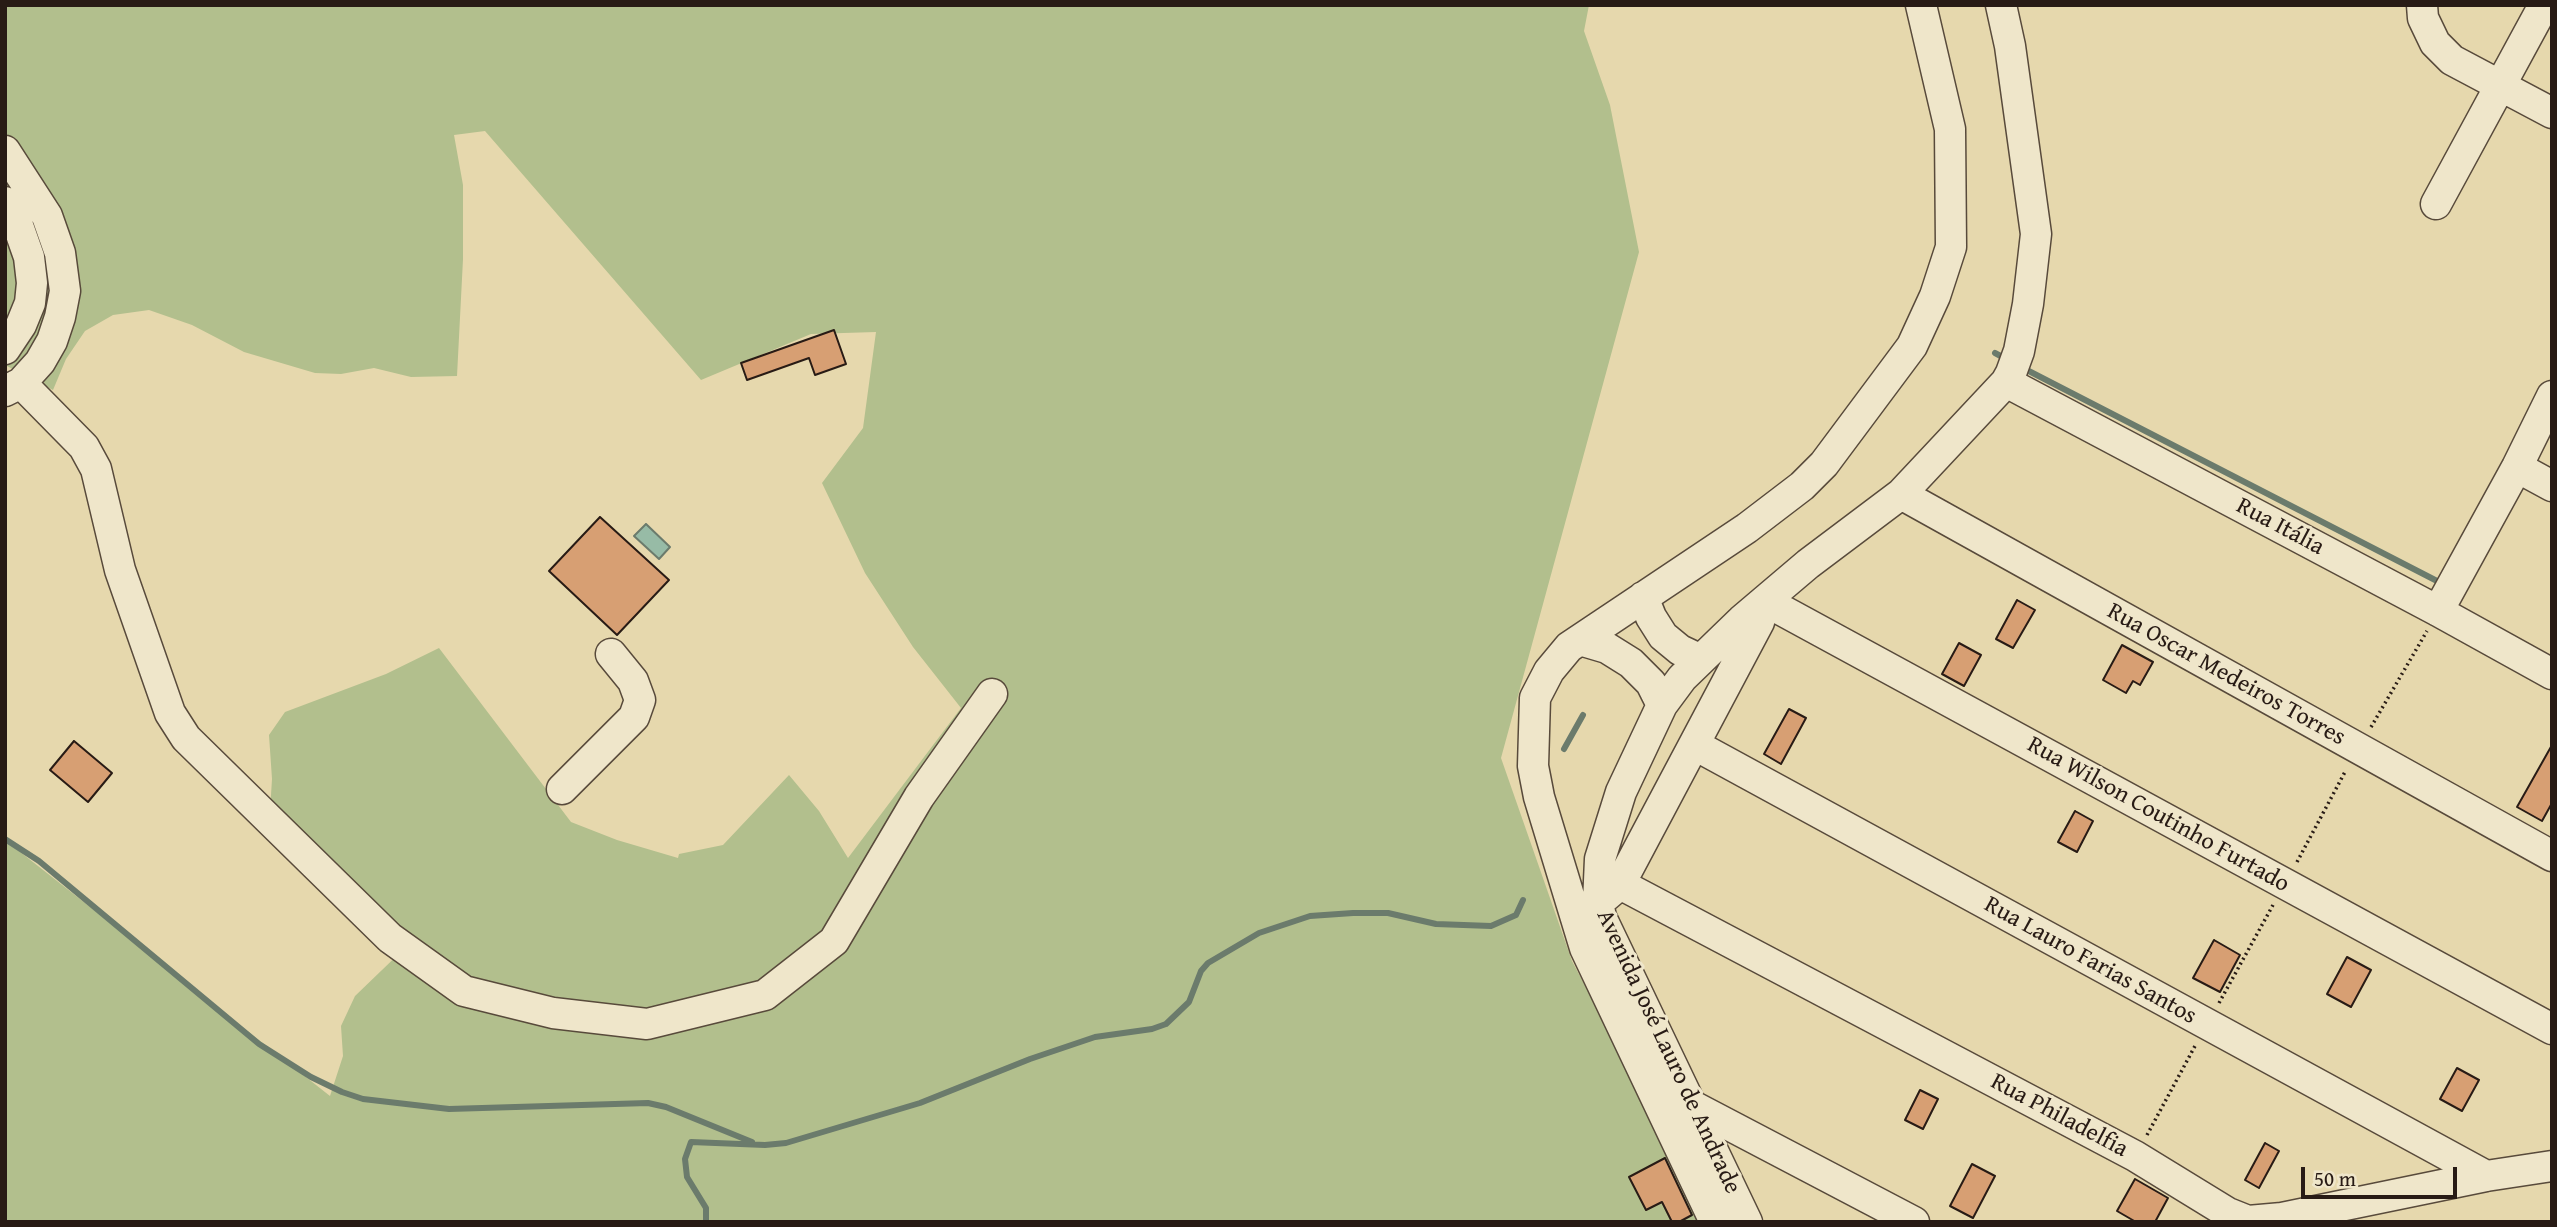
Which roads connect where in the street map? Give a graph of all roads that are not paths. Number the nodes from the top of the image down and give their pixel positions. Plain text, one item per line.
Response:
1 (1921, 5) edge
2 (2001, 5) edge
3 (2422, 5) edge
4 (2544, 5) edge
5 (2500, 86) junction
6 (2552, 113) edge
7 (5, 151) edge
8 (5, 202) edge
9 (2436, 204) dead end
10 (5, 349) edge
11 (2012, 369) junction
12 (13, 387) edge
13 (2552, 396) edge
14 (2517, 467) junction
15 (2552, 486) edge
16 (1901, 494) junction
17 (1643, 597) junction
18 (1765, 601) junction
19 (2438, 611) junction
20 (1580, 640) junction
21 (611, 654) dead end
22 (1699, 659) junction
23 (2552, 674) edge
24 (992, 694) dead end
25 (1662, 705) junction
26 (1695, 745) junction
27 (562, 789) dead end
28 (2552, 856) edge
29 (1620, 884) junction
30 (1598, 903) junction
31 (2552, 1029) edge
32 (1689, 1104) junction
33 (2552, 1166) edge
34 (2486, 1176) junction
35 (1714, 1222) edge
36 (1747, 1222) edge
37 (1914, 1222) edge

1 - 17 street, Avenida José Lauro de Andrade
2 - 11 street
3 - 5 street
4 - 5 street
5 - 6 street
5 - 9 street
7 - 12 street
8 - 10 street
11 - 16 street, Avenida José Lauro de Andrade
11 - 19 street, Rua Itália
12 - 24 street
13 - 14 street
14 - 15 street
14 - 19 street
16 - 18 street, Avenida José Lauro de Andrade
16 - 28 street, Rua Oscar Medeiros Torres
17 - 20 street, Avenida José Lauro de Andrade
17 - 22 street
18 - 22 street, Avenida José Lauro de Andrade
18 - 26 street
18 - 31 street, Rua Wilson Coutinho Furtado
19 - 23 street, Rua Itália
20 - 25 street
20 - 35 street, Avenida José Lauro de Andrade
21 - 27 street
22 - 25 street, Avenida José Lauro de Andrade
25 - 30 street, Avenida José Lauro de Andrade
26 - 29 street
26 - 34 street, Rua Lauro Farias Santos
29 - 30 street
29 - 34 street, Rua Philadelfia
30 - 32 street, Avenida José Lauro de Andrade
32 - 36 street, Avenida José Lauro de Andrade
32 - 37 street
33 - 34 street, Rua Philadelfia

